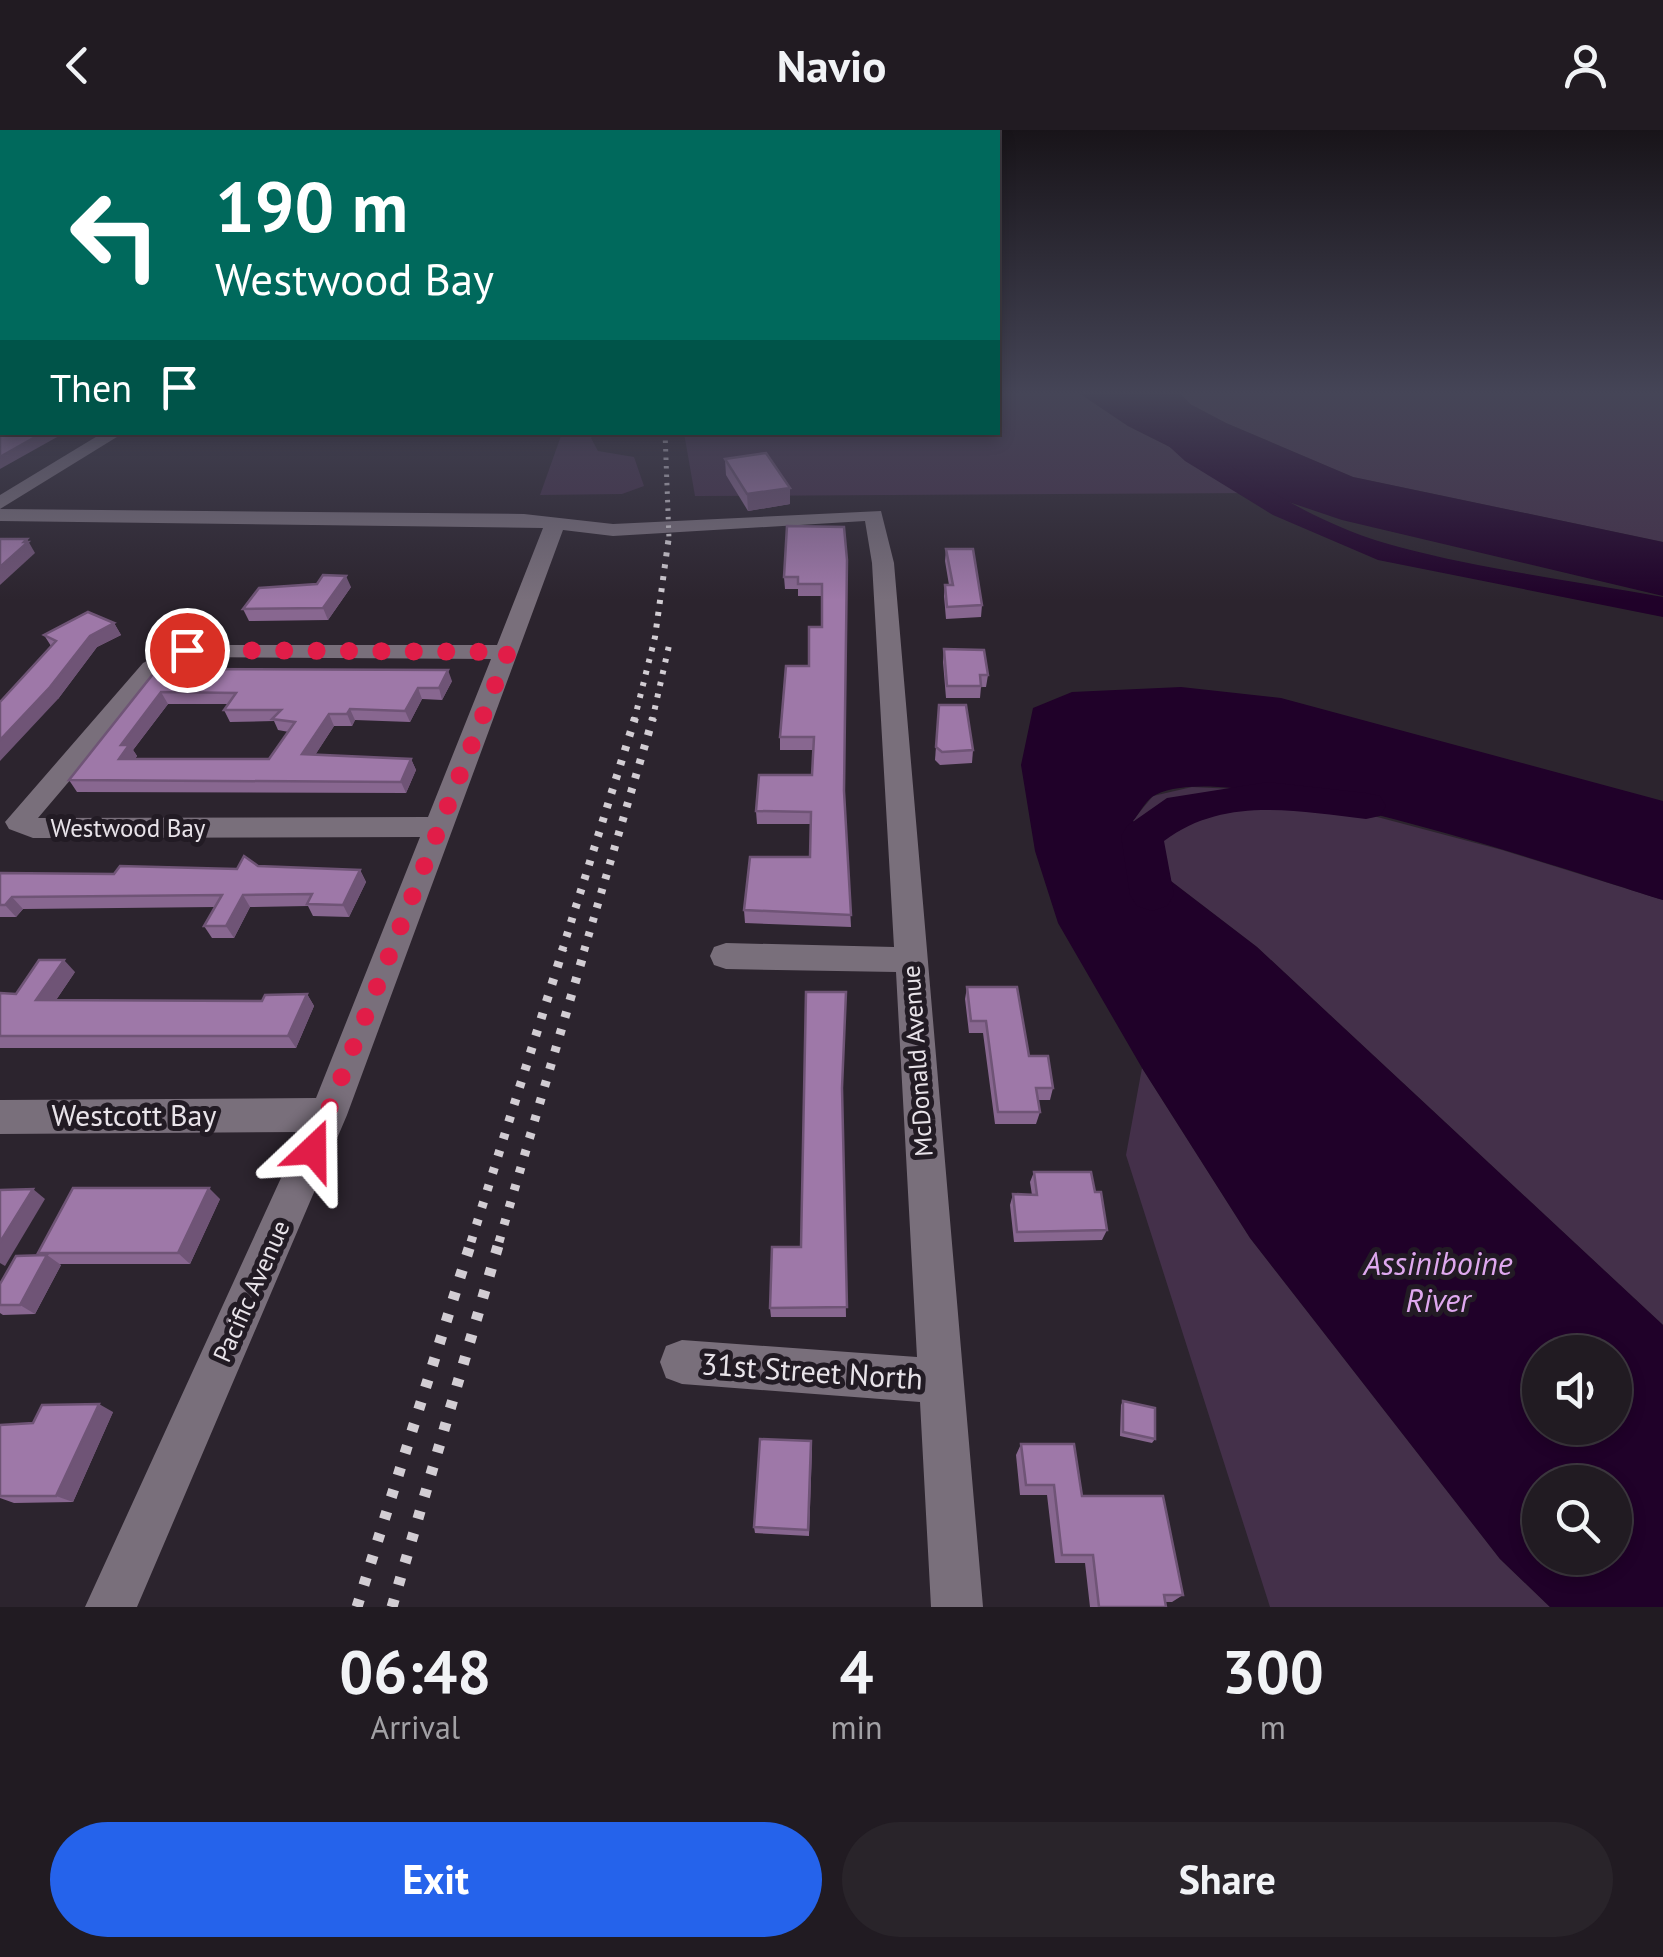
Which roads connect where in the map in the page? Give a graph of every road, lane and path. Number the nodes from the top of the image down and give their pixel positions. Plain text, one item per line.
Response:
1 (67, 462) edge
2 (0, 503) edge
3 (0, 516) edge
4 (556, 524) junction
5 (508, 652) junction
6 (441, 828) junction
7 (726, 956) dead end
8 (910, 960) junction
9 (328, 1115) junction
10 (0, 1116) edge
11 (682, 1362) dead end
12 (942, 1381) junction
13 (111, 1607) edge
14 (956, 1607) edge

1 - 2 street
3 - 4 street
4 - 5 street, Pacific Avenue
4 - 8 street, McDonald Avenue
5 - 6 street, Pacific Avenue
5 - 6 street, Westwood Bay
6 - 9 street, Pacific Avenue
7 - 8 street
8 - 12 street, McDonald Avenue
9 - 10 street, Westcott Bay
9 - 13 street, Pacific Avenue
11 - 12 street, 31st Street North
12 - 14 street, McDonald Avenue

